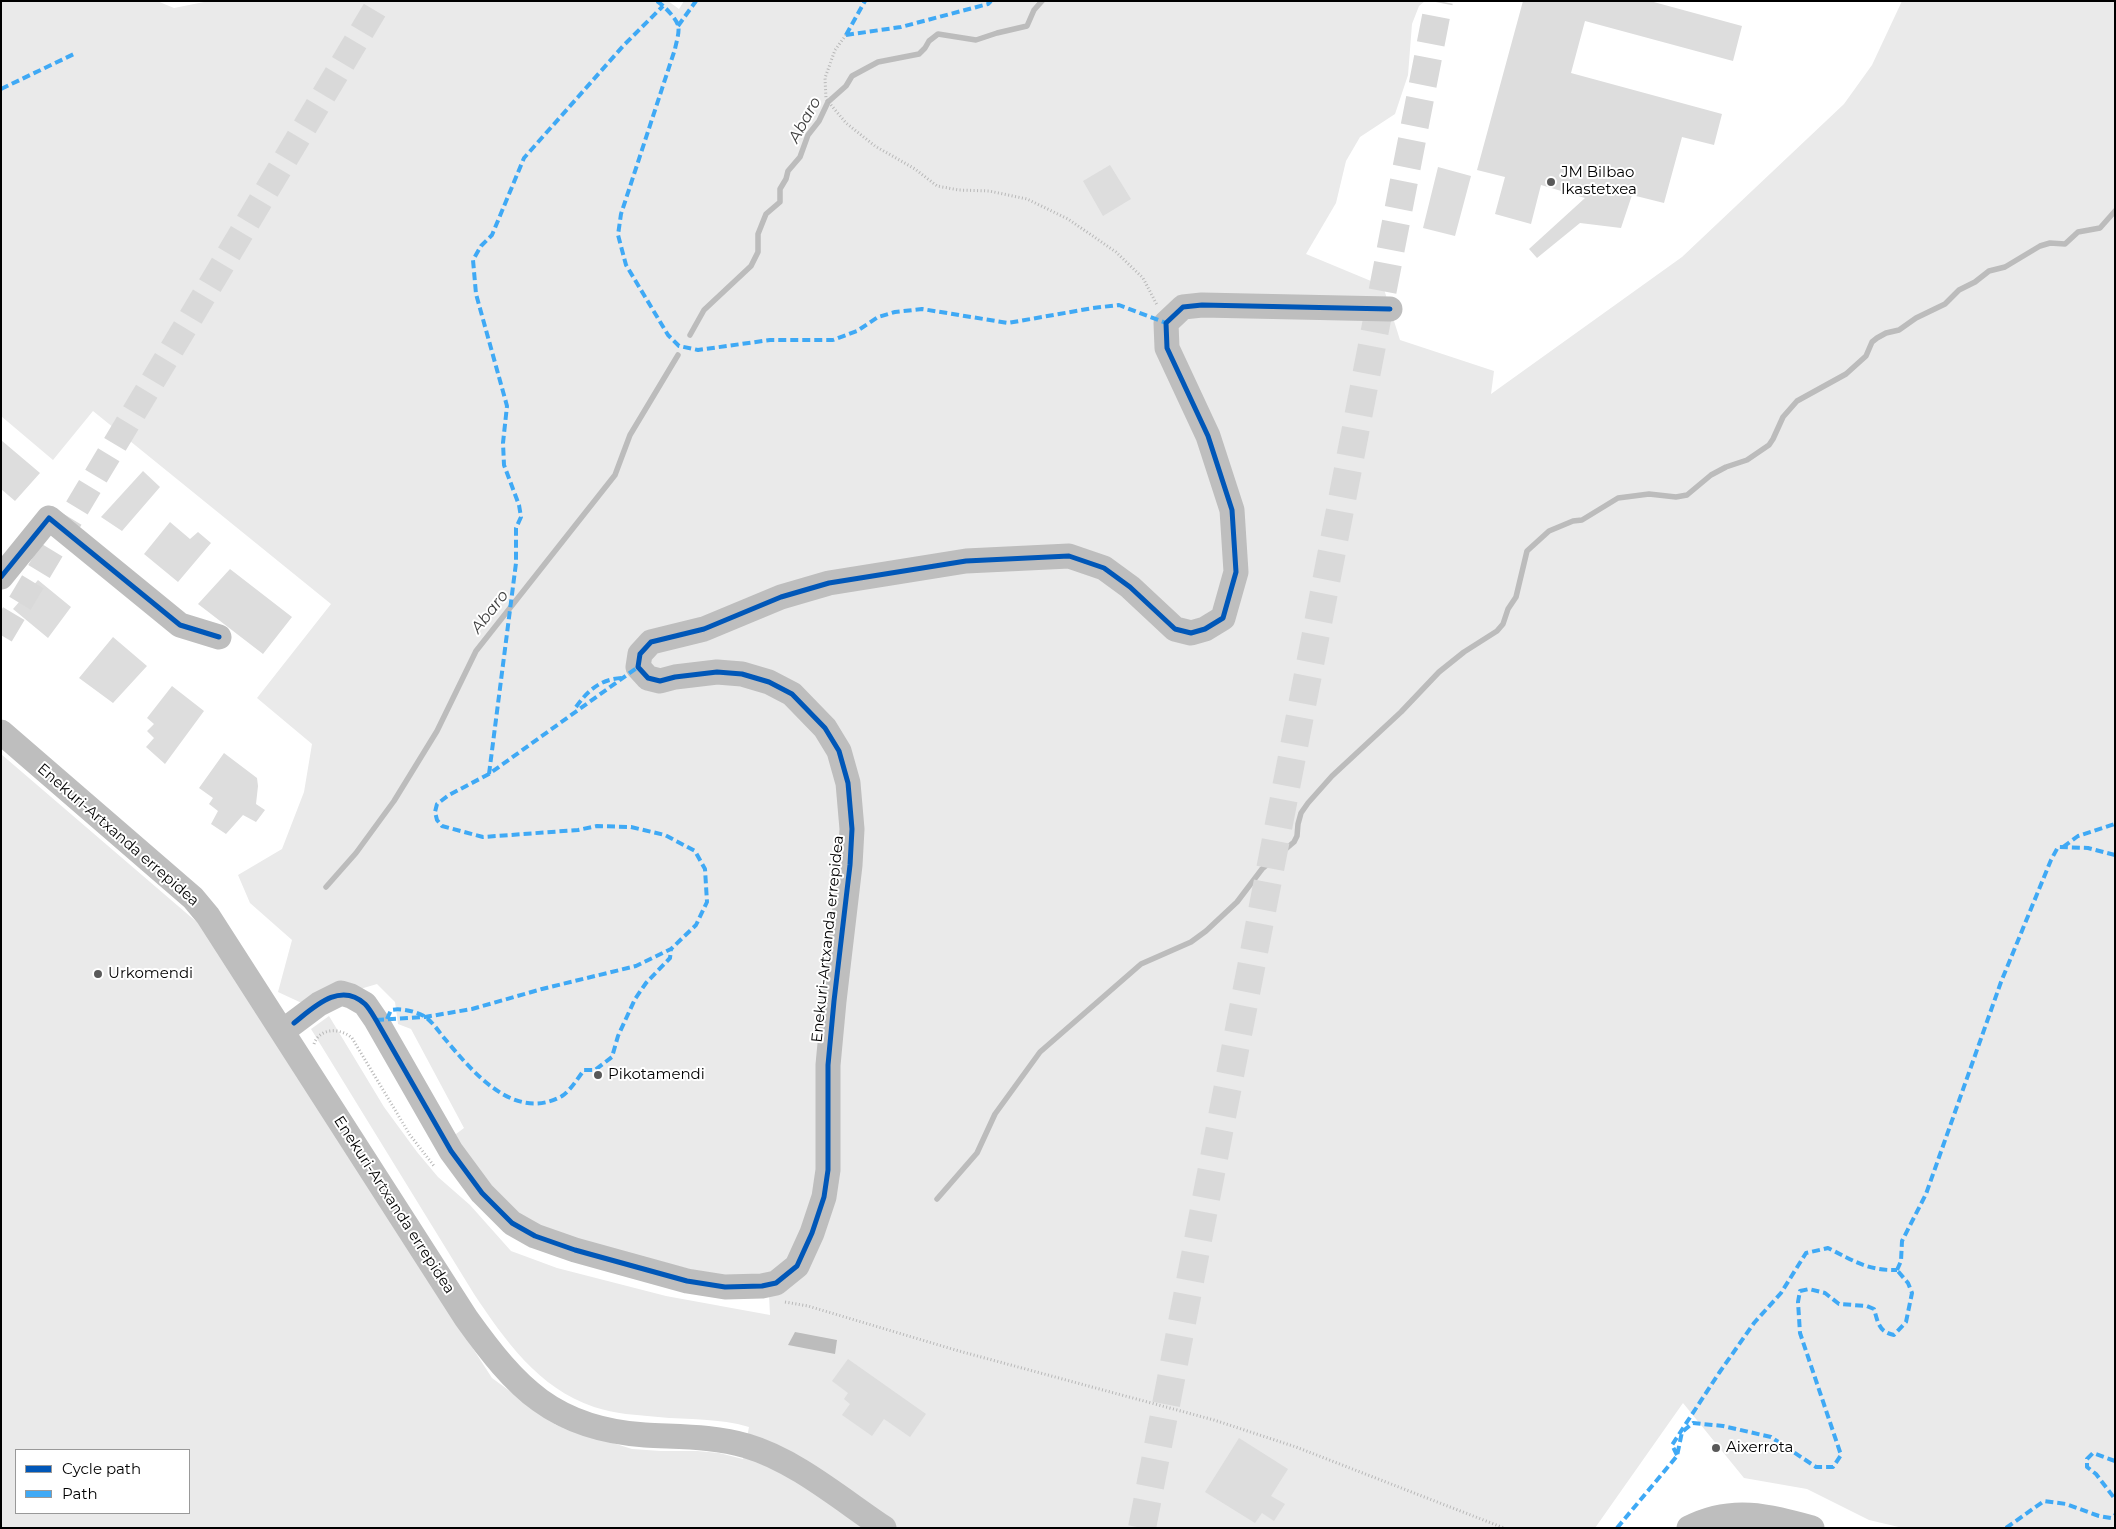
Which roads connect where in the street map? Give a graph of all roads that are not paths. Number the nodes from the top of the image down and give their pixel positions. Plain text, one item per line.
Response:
1 (1390, 309) dead end
2 (1, 577) edge
3 (219, 636) dead end
4 (1, 732) edge
5 (288, 1027) junction
6 (884, 1528) edge
7 (1689, 1528) edge
8 (1812, 1528) edge

1 - 5 street, Enekuri-Artxanda errepidea
2 - 3 street
4 - 5 street, Enekuri-Artxanda errepidea
5 - 6 street, Enekuri-Artxanda errepidea
7 - 8 street

